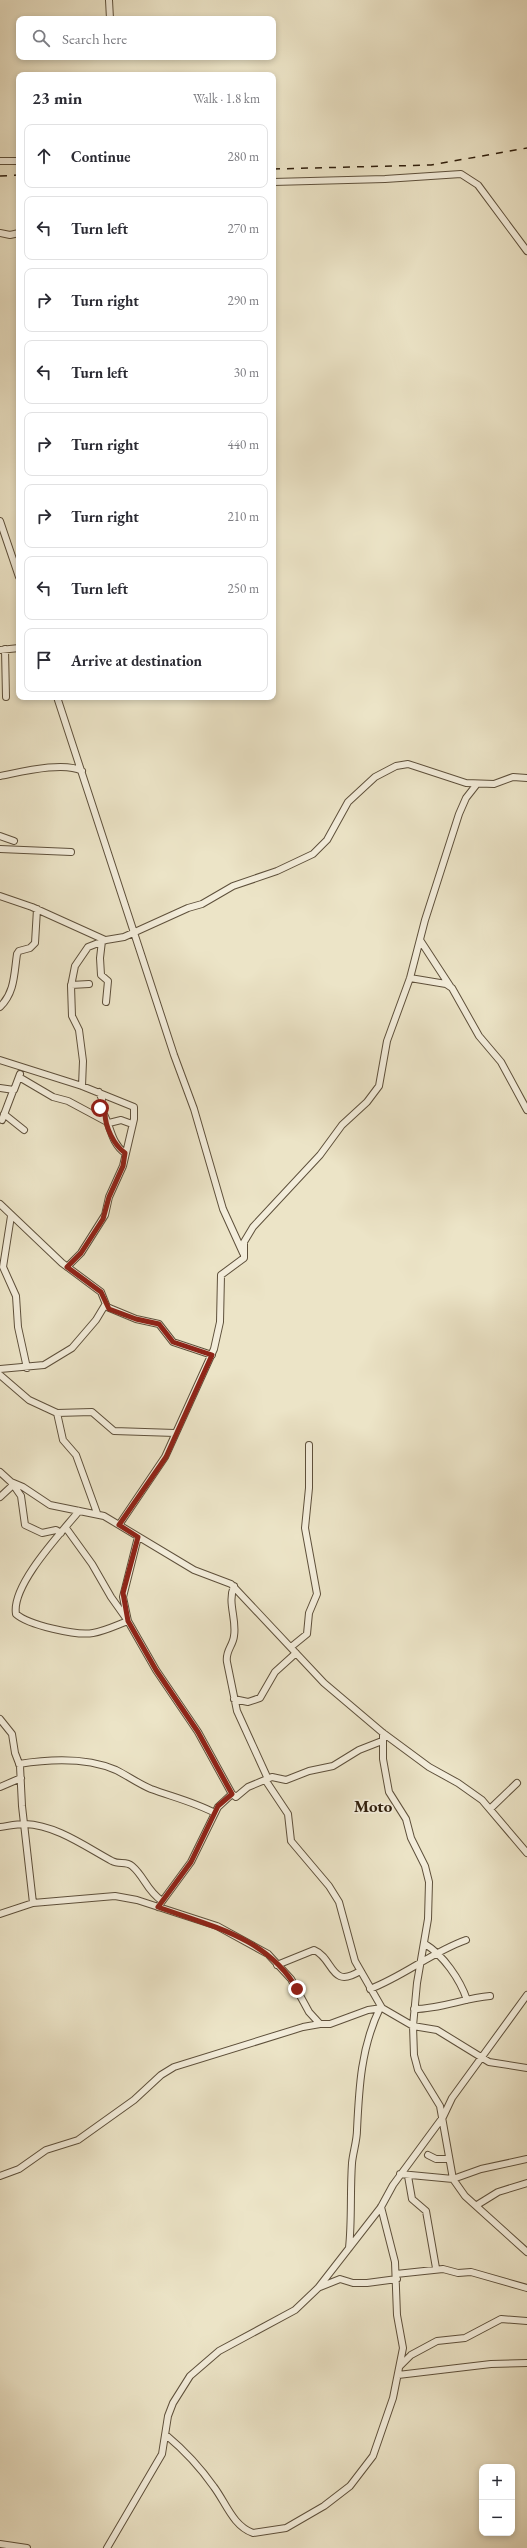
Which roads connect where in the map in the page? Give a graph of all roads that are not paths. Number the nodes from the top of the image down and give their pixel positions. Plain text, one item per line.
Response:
1 (109, 0) edge
2 (110, 16) edge
3 (0, 161) edge
4 (16, 161) edge
5 (276, 182) edge
6 (0, 233) edge
7 (16, 234) edge
8 (527, 251) edge
9 (0, 521) edge
10 (16, 568) edge
11 (16, 648) edge
12 (2, 650) edge
13 (6, 697) dead end
14 (59, 700) edge
15 (82, 772) junction
16 (0, 776) edge
17 (527, 778) edge
18 (477, 784) junction
19 (0, 836) edge
20 (14, 841) dead end
21 (0, 849) edge
22 (71, 852) dead end
23 (0, 896) edge
24 (37, 909) junction
25 (134, 933) junction
26 (420, 940) junction
27 (104, 941) junction
28 (410, 978) junction
29 (89, 984) dead end
30 (71, 985) junction
31 (450, 986) junction
32 (106, 1002) dead end
33 (0, 1007) edge
34 (0, 1060) edge
35 (22, 1068) junction
36 (19, 1077) junction
37 (82, 1086) junction
38 (0, 1088) edge
39 (13, 1091) junction
40 (99, 1092) junction
41 (527, 1110) edge
42 (106, 1121) junction
43 (132, 1124) junction
44 (24, 1130) dead end
45 (125, 1153) junction
46 (0, 1204) edge
47 (11, 1216) junction
48 (0, 1246) edge
49 (5, 1252) junction
50 (245, 1257) junction
51 (67, 1267) junction
52 (105, 1305) junction
53 (212, 1355) junction
54 (27, 1368) junction
55 (0, 1370) edge
56 (0, 1375) edge
57 (57, 1413) junction
58 (175, 1433) junction
59 (309, 1446) dead end
60 (0, 1472) edge
61 (12, 1484) junction
62 (0, 1497) edge
63 (80, 1511) junction
64 (97, 1513) junction
65 (119, 1525) junction
66 (66, 1528) junction
67 (61, 1533) junction
68 (138, 1537) junction
69 (234, 1586) junction
70 (128, 1621) junction
71 (291, 1647) junction
72 (296, 1653) junction
73 (234, 1699) junction
74 (0, 1719) edge
75 (382, 1733) junction
76 (382, 1741) junction
77 (19, 1764) junction
78 (21, 1778) junction
79 (267, 1780) junction
80 (517, 1783) dead end
81 (0, 1787) edge
82 (232, 1794) junction
83 (491, 1808) junction
84 (214, 1813) junction
85 (24, 1824) junction
86 (0, 1827) edge
87 (527, 1853) edge
88 (162, 1901) junction
89 (32, 1903) junction
90 (158, 1907) junction
91 (0, 1914) edge
92 (466, 1940) dead end
93 (425, 1944) junction
94 (439, 1953) junction
95 (277, 1965) junction
96 (420, 1965) junction
97 (360, 1971) junction
98 (370, 1989) junction
99 (527, 1995) edge
100 (490, 1996) dead end
101 (467, 2000) junction
102 (381, 2008) junction
103 (414, 2009) junction
104 (320, 2024) junction
105 (413, 2026) junction
106 (482, 2059) junction
107 (527, 2068) edge
108 (443, 2117) junction
109 (428, 2155) dead end
110 (448, 2159) junction
111 (527, 2159) edge
112 (400, 2174) junction
113 (0, 2176) edge
114 (408, 2176) junction
115 (453, 2179) junction
116 (527, 2183) edge
117 (477, 2205) junction
118 (381, 2207) junction
119 (348, 2250) junction
120 (527, 2252) edge
121 (436, 2268) junction
122 (397, 2276) junction
123 (318, 2288) junction
124 (527, 2288) edge
125 (527, 2321) edge
126 (527, 2363) edge
127 (398, 2372) junction
128 (166, 2435) junction
129 (0, 2544) edge
130 (27, 2548) edge
131 (107, 2548) edge

1 - 2 street
3 - 4 street
5 - 8 street
6 - 7 street
9 - 10 street
11 - 12 street
12 - 13 street
14 - 15 street
15 - 16 street
15 - 25 street
17 - 18 street
18 - 25 street
18 - 26 street
19 - 20 street
21 - 22 street
23 - 24 street
24 - 27 street
24 - 33 street
25 - 27 street
25 - 50 street
26 - 28 street
26 - 31 street
27 - 30 street
27 - 32 street
28 - 31 street
28 - 50 street
29 - 30 street
30 - 37 street
31 - 41 street
34 - 35 street
35 - 36 street
35 - 37 street
36 - 39 street
36 - 42 street
37 - 40 street
38 - 39 street
39 - 44 street
40 - 42 street
40 - 43 street
42 - 43 street
42 - 45 street
43 - 45 street
45 - 51 street
46 - 47 street
47 - 49 street
47 - 51 street
48 - 49 street
49 - 54 street
50 - 53 street
51 - 52 street
52 - 53 street
52 - 54 street
53 - 58 street
54 - 55 street
56 - 57 street
57 - 58 street
57 - 64 street
58 - 65 street
59 - 71 street
60 - 61 street
61 - 62 street
61 - 63 street
61 - 67 street
63 - 64 street
63 - 66 street
64 - 65 street
65 - 68 street
66 - 67 street
66 - 70 street
67 - 70 street
68 - 69 street
68 - 70 street
69 - 71 street
69 - 73 street
70 - 82 street
71 - 72 street
72 - 73 street
72 - 75 street
73 - 79 street
74 - 77 street
75 - 76 street
75 - 83 street
76 - 79 street
76 - 93 street
77 - 78 street
77 - 84 street
78 - 81 street
78 - 85 street
79 - 82 street
79 - 97 street
80 - 83 street
82 - 84 street
83 - 87 street
84 - 88 street
85 - 86 street
85 - 88 street
85 - 89 street
88 - 90 street
89 - 90 street
89 - 91 street
90 - 95 street
92 - 94 street
93 - 94 street
93 - 96 street
94 - 96 street
94 - 101 street
95 - 97 street
95 - 104 street
96 - 98 street
96 - 103 street
97 - 98 street
98 - 102 street
99 - 106 street
100 - 101 street
101 - 103 street
102 - 104 street
102 - 105 street
102 - 119 street
103 - 105 street
104 - 113 street
105 - 106 street
105 - 108 street
106 - 107 street
106 - 108 street
108 - 110 street
108 - 112 street
109 - 110 street
110 - 115 street
111 - 115 street
112 - 114 street
112 - 118 street
114 - 115 street
114 - 121 street
115 - 117 street
116 - 117 street
117 - 120 street
118 - 119 street
118 - 122 street
119 - 123 street
121 - 122 street
121 - 124 street
122 - 123 street
122 - 127 street
123 - 128 street
125 - 127 street
126 - 127 street
127 - 128 street
128 - 131 street
129 - 130 street

